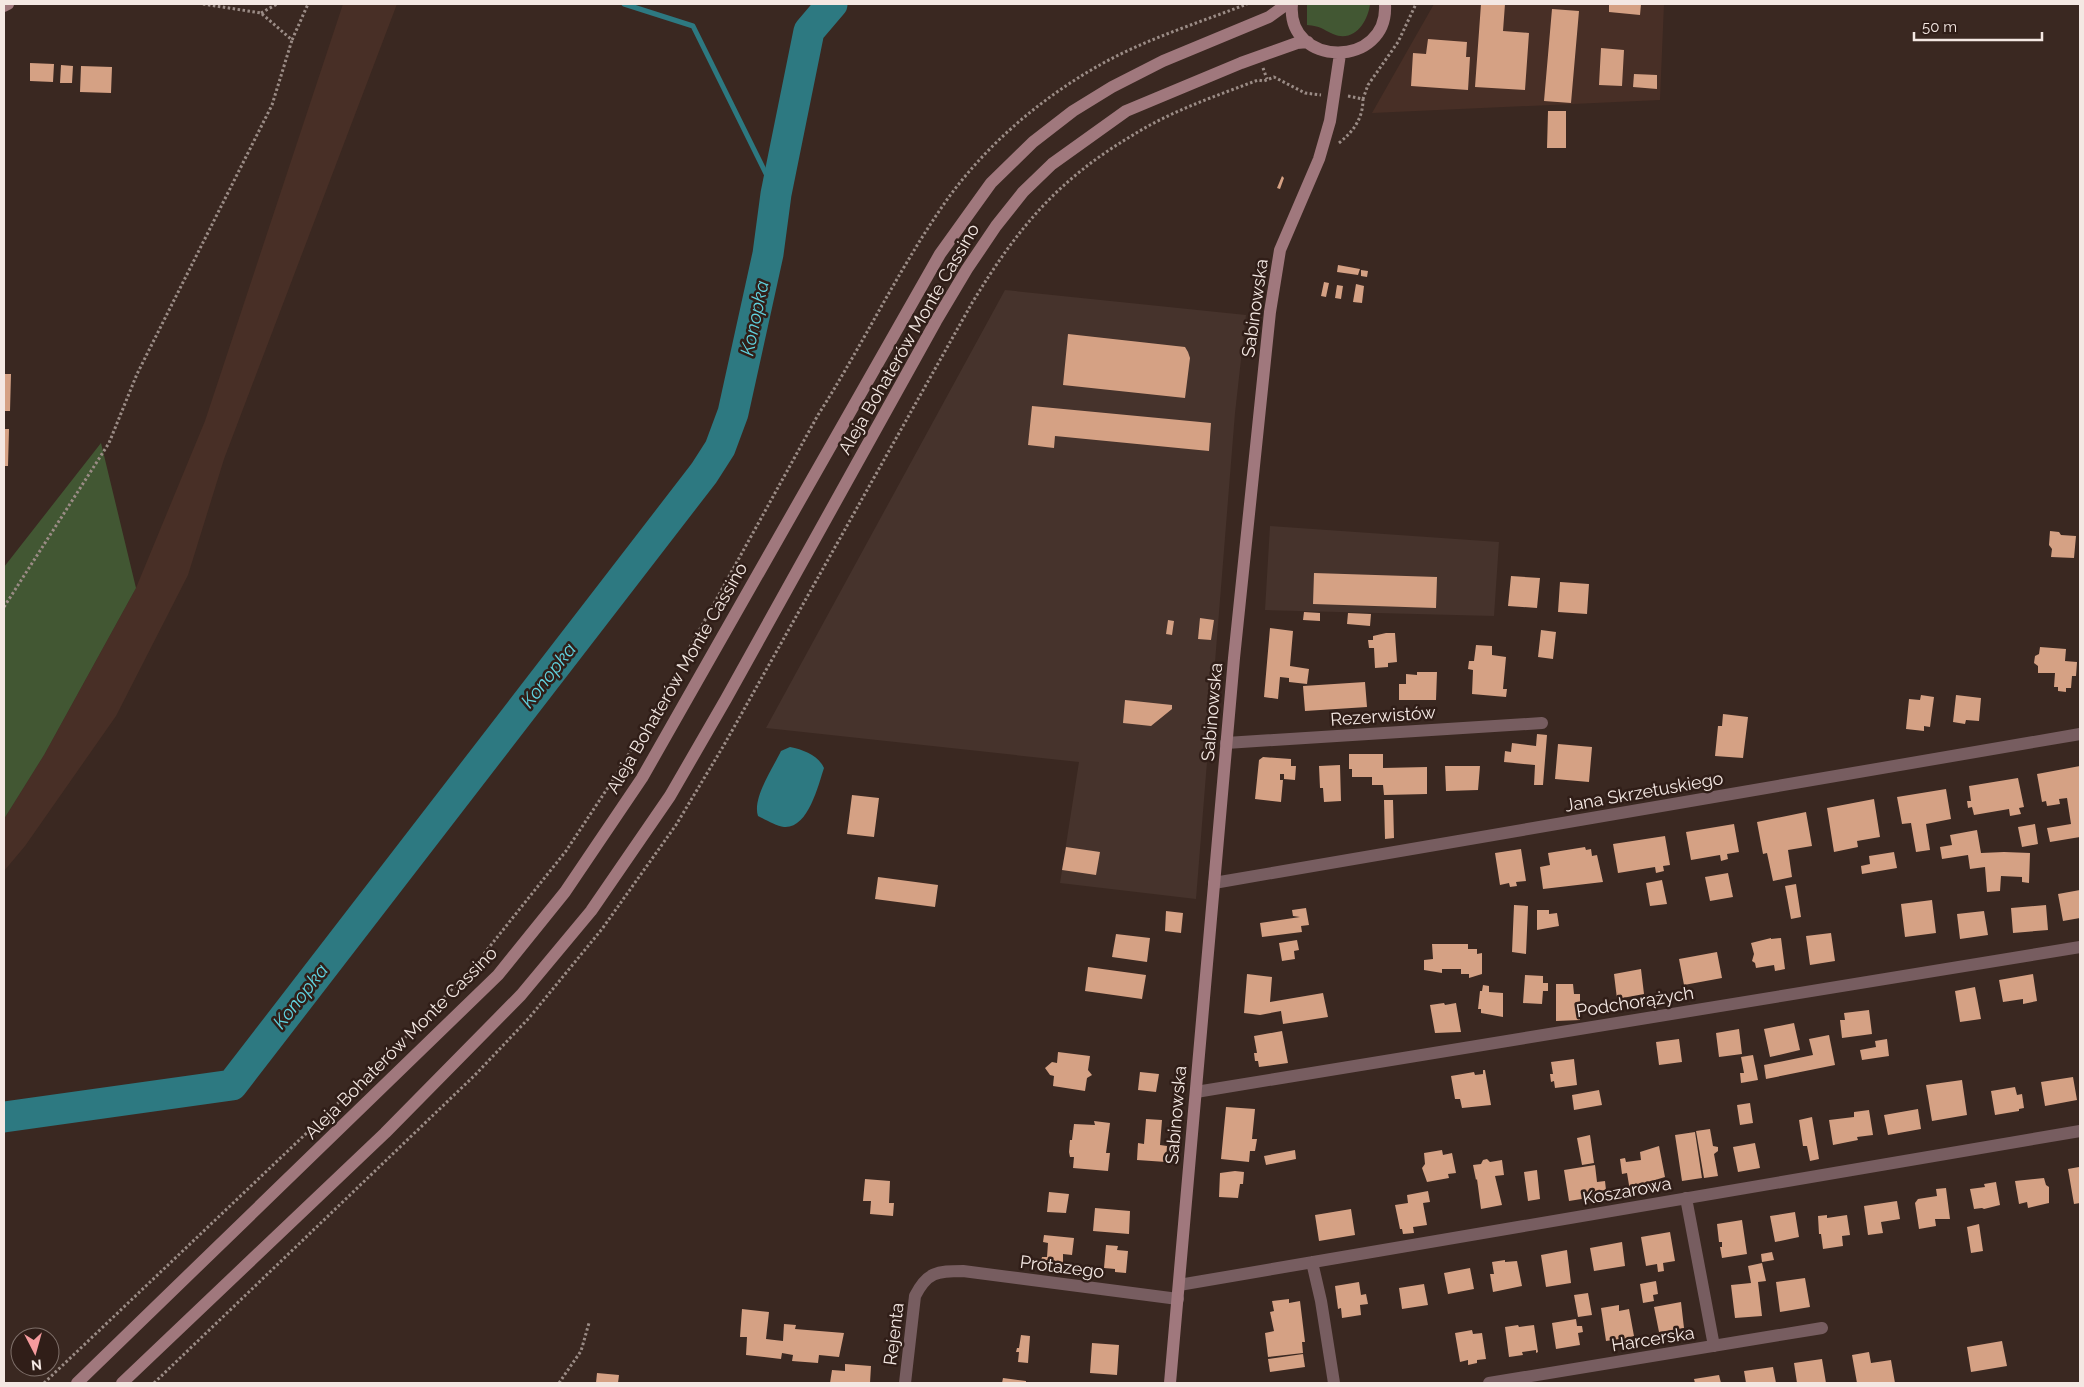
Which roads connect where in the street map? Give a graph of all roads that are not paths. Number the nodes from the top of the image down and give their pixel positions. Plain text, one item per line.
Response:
1 (8, 4) edge
2 (1287, 4) edge
3 (1292, 4) edge
4 (1384, 4) edge
5 (4, 6) edge
6 (1308, 42) junction
7 (1340, 54) junction
8 (1542, 723) dead end
9 (2080, 734) edge
10 (1226, 743) junction
11 (1214, 883) junction
12 (2080, 947) edge
13 (1196, 1092) junction
14 (2080, 1131) edge
15 (1686, 1198) junction
16 (1312, 1262) junction
17 (942, 1271) joint
18 (1179, 1284) junction
19 (1178, 1299) junction
20 (1822, 1328) dead end
21 (1714, 1346) junction
22 (77, 1383) edge
23 (122, 1383) edge
24 (906, 1383) edge
25 (1170, 1383) edge
26 (1334, 1383) edge
27 (1489, 1383) edge

1 - 5 main road
2 - 22 main road, Aleja Bohaterów Monte Cassino
3 - 6 main road
4 - 7 main road
6 - 7 main road
6 - 23 main road, Aleja Bohaterów Monte Cassino
7 - 10 main road, Sabinowska
8 - 10 street, Rezerwistów
9 - 11 street, Jana Skrzetuskiego
10 - 11 main road, Sabinowska
11 - 13 main road, Sabinowska
12 - 13 street, Podchorążych
13 - 18 main road, Sabinowska
14 - 15 street, Koszarowa
15 - 16 street, Koszarowa
15 - 21 street
16 - 18 street, Koszarowa
16 - 26 street
17 - 19 street, Protazego
17 - 24 street, Rejenta
18 - 19 main road, Sabinowska
19 - 25 main road, Sabinowska
20 - 21 street, Harcerska
21 - 27 street, Harcerska

